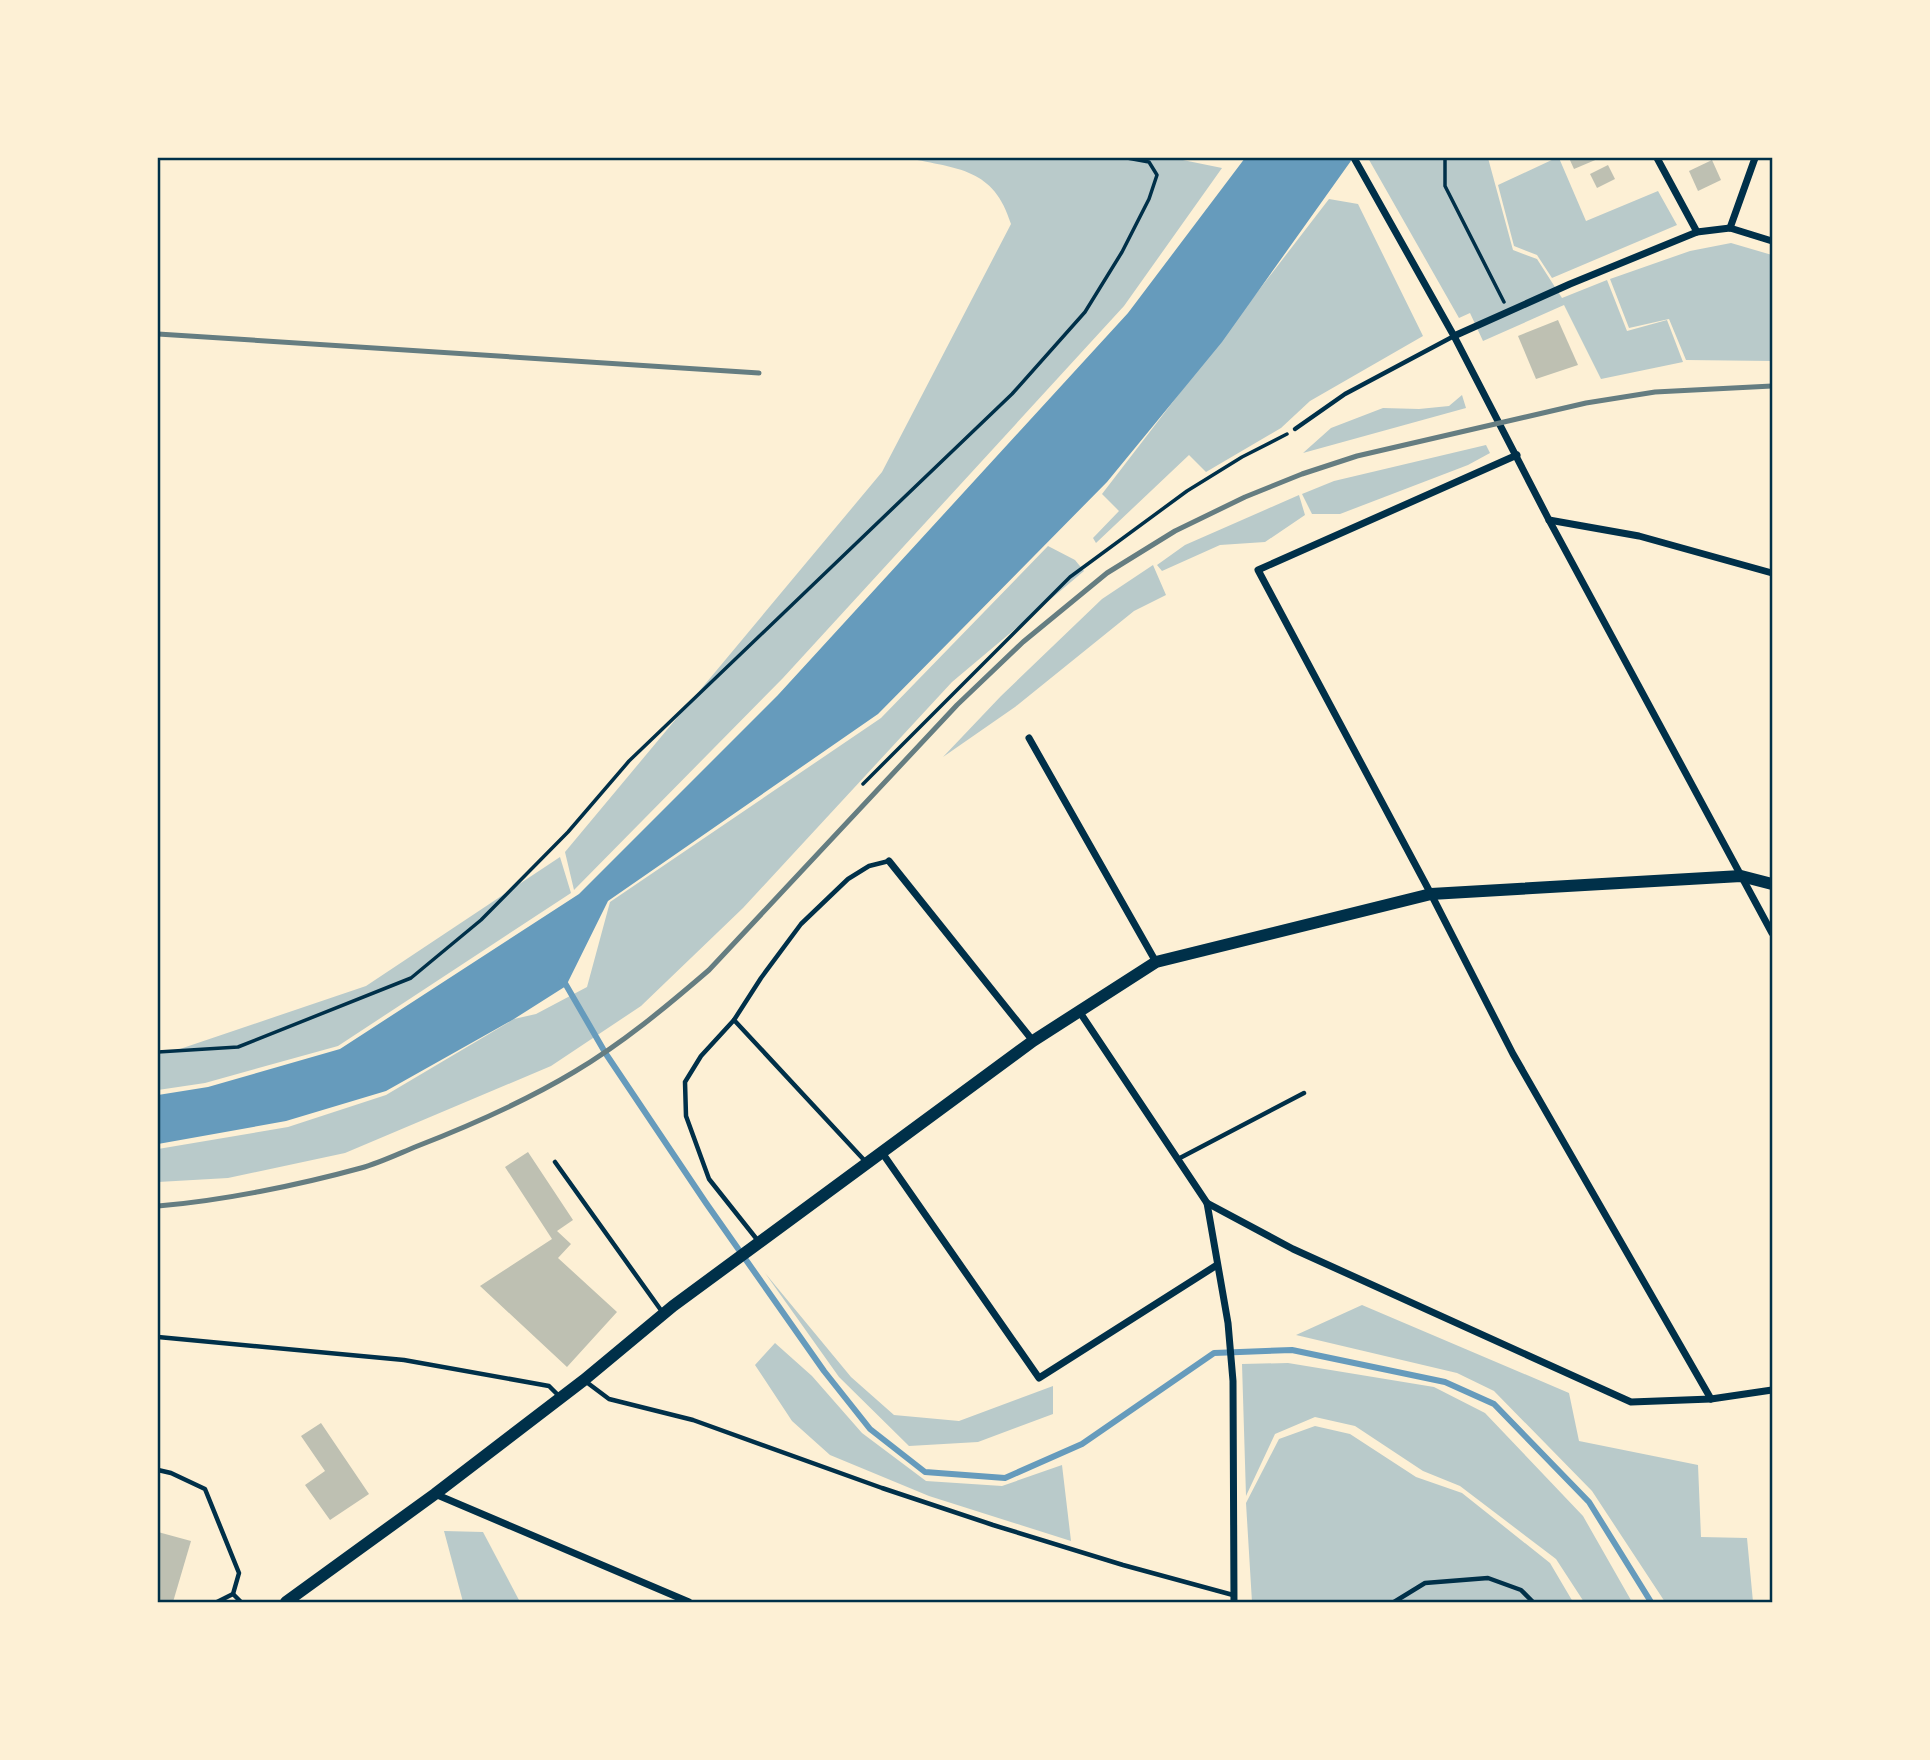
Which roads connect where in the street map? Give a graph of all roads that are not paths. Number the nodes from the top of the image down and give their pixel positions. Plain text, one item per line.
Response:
1 (1354, 158) edge
2 (1657, 158) edge
3 (1755, 158) edge
4 (1730, 228) junction
5 (1697, 232) junction
6 (1773, 241) edge
7 (1454, 336) junction
8 (1295, 429) road end
9 (1517, 455) junction
10 (1549, 520) junction
11 (1773, 573) edge
12 (1029, 738) dead end
13 (890, 861) joint
14 (1741, 876) junction
15 (1773, 884) edge
16 (1431, 894) junction
17 (1773, 933) edge
18 (1156, 962) junction
19 (1079, 1011) junction
20 (734, 1020) junction
21 (1033, 1041) junction
22 (1304, 1093) dead end
23 (883, 1154) junction
24 (1178, 1159) junction
25 (555, 1162) dead end
26 (868, 1164) junction
27 (1207, 1203) junction
28 (757, 1245) junction
29 (1217, 1265) junction
30 (663, 1314) junction
31 (158, 1337) edge
32 (584, 1380) junction
33 (1773, 1390) edge
34 (561, 1397) junction
35 (1711, 1399) junction
36 (158, 1470) edge
37 (435, 1494) junction
38 (233, 1594) junction
39 (1234, 1599) edge
40 (290, 1601) edge
41 (217, 1602) edge
42 (241, 1602) edge
43 (689, 1602) edge
44 (1394, 1602) edge
45 (1533, 1602) edge

1 - 7 street
2 - 5 street
3 - 4 street
4 - 5 street
4 - 6 street
5 - 7 street
7 - 8 lane
7 - 9 street
9 - 10 street
9 - 16 street
10 - 11 street
10 - 14 street
12 - 18 street
13 - 20 lane
13 - 21 street
14 - 15 main road
14 - 16 main road
14 - 17 street
16 - 18 main road
16 - 35 street
18 - 19 main road
19 - 21 main road
19 - 24 street
20 - 26 lane
20 - 28 lane
21 - 23 main road
22 - 24 lane
23 - 26 main road
23 - 29 street
24 - 27 street
25 - 30 lane
26 - 28 main road
27 - 29 street
27 - 35 street
28 - 30 main road
29 - 39 street
30 - 32 main road
31 - 34 lane
32 - 34 main road
32 - 39 lane
33 - 35 street
34 - 37 main road
36 - 38 lane
37 - 40 main road
37 - 43 street
38 - 41 lane
38 - 42 lane
44 - 45 lane

